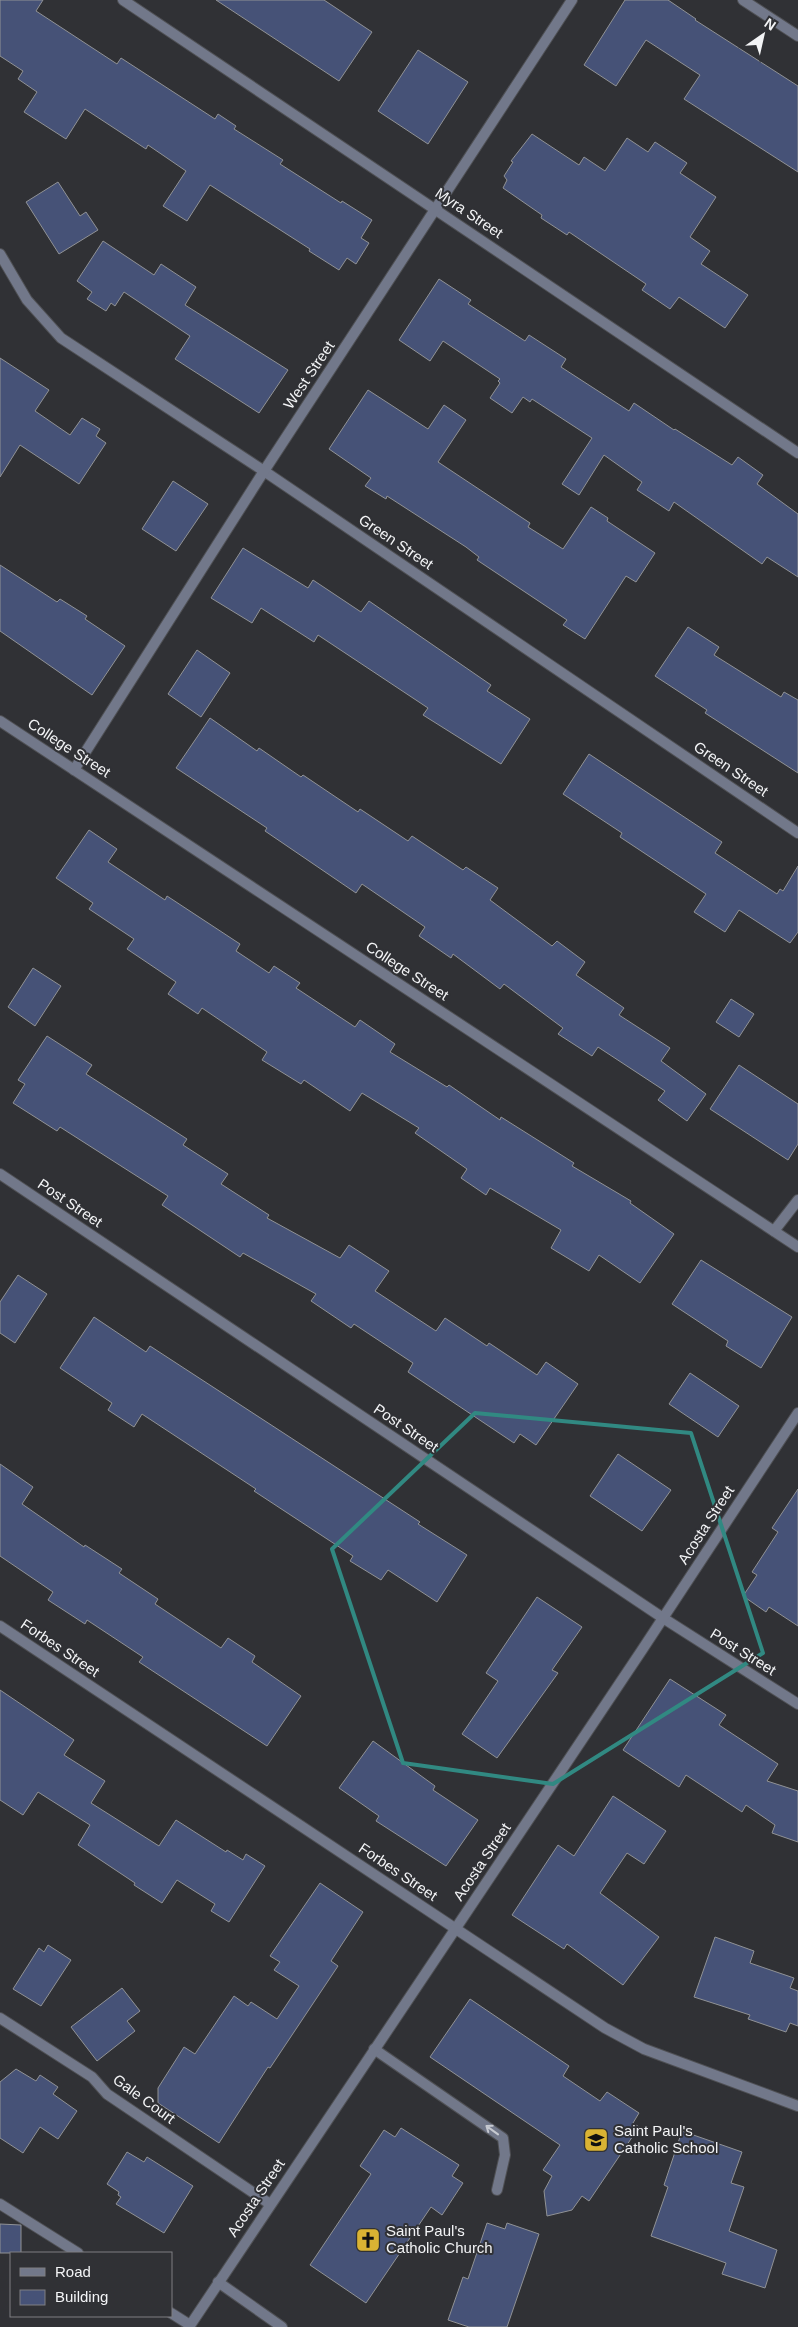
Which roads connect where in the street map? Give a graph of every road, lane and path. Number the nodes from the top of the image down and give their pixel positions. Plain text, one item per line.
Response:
1 (123, 0) edge
2 (572, 0) edge
3 (743, 0) edge
4 (798, 36) edge
5 (437, 210) junction
6 (0, 254) edge
7 (798, 453) edge
8 (264, 471) junction
9 (0, 721) edge
10 (74, 770) junction
11 (798, 833) edge
12 (0, 1174) edge
13 (798, 1200) edge
14 (774, 1231) junction
15 (798, 1247) edge
16 (798, 1413) edge
17 (663, 1618) junction
18 (0, 1626) edge
19 (798, 1704) edge
20 (456, 1928) junction
21 (0, 2018) edge
22 (374, 2049) junction
23 (798, 2106) edge
24 (498, 2190) dead end
25 (0, 2204) edge
26 (270, 2204) junction
27 (76, 2252) edge
28 (218, 2282) junction
29 (172, 2314) edge
30 (189, 2326) edge
31 (282, 2327) edge

1 - 5 street, Myra Street
2 - 5 street, West Street
3 - 4 street
5 - 7 street, Myra Street
5 - 8 street, West Street
6 - 8 street, Green Street
8 - 10 street, West Street
8 - 11 street, Green Street
9 - 10 street, College Street
10 - 14 street, College Street
12 - 17 street, Post Street
13 - 14 street
14 - 15 street, College Street
16 - 17 street, Acosta Street
17 - 19 street, Post Street
17 - 20 street, Acosta Street
18 - 20 street, Forbes Street
20 - 22 street, Acosta Street
20 - 23 street, Forbes Street
21 - 26 street, Gale Court
24 -> 22 street
22 - 26 street, Acosta Street
25 - 27 street
26 - 28 street, Acosta Street
28 - 30 street, Acosta Street
28 - 31 street
29 - 30 street

